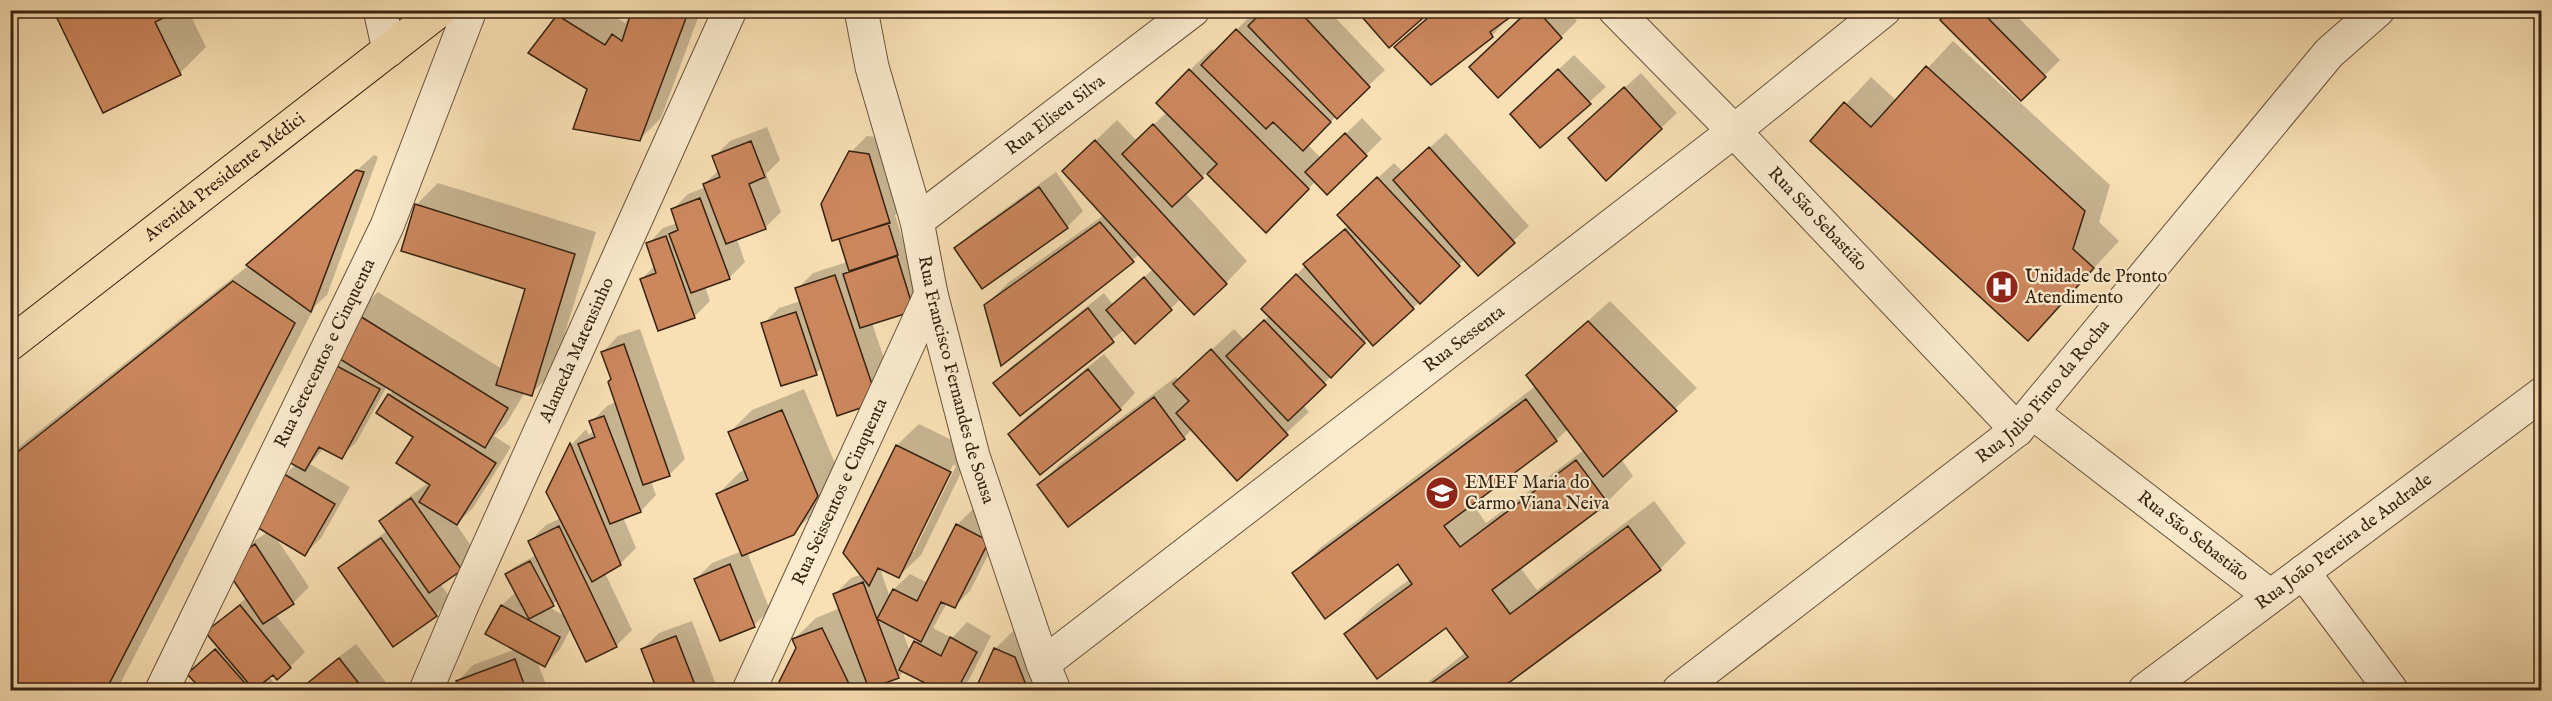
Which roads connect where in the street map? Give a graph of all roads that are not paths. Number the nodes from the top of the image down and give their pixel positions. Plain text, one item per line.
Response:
1 (380, 10) edge
2 (440, 10) edge
3 (470, 10) edge
4 (730, 10) edge
5 (848, 10) edge
6 (861, 10) edge
7 (1193, 10) edge
8 (1615, 10) edge
9 (1884, 10) edge
10 (2378, 10) edge
11 (389, 50) junction
12 (872, 67) junction
13 (1734, 130) junction
14 (917, 221) junction
15 (931, 294) junction
16 (10, 345) edge
17 (2541, 394) edge
18 (2025, 421) junction
19 (2304, 572) junction
20 (2269, 596) junction
21 (1048, 677) edge
22 (162, 690) edge
23 (426, 690) edge
24 (749, 690) edge
25 (1679, 690) edge
26 (2145, 690) edge
27 (2391, 690) edge

1 - 11 street
2 - 11 main road, Avenida Presidente Médici
3 - 22 street, Rua Setecentos e Cinquenta
4 - 23 street, Alameda Mateusinho
5 - 12 street, Rua Francisco Fernandes de Sousa
6 - 12 street, Rua Francisco Fernandes de Sousa
7 - 14 street, Rua Eliseu Silva
8 - 13 street, Rua São Sebastião
9 - 13 street, Rua Sessenta
10 - 18 street, Rua Julio Pinto da Rocha
11 - 16 main road, Avenida Presidente Médici
12 - 14 street, Rua Francisco Fernandes de Sousa
13 - 18 street, Rua São Sebastião
13 - 21 street, Rua Sessenta
14 - 15 street, Rua Francisco Fernandes de Sousa
15 - 21 street, Rua Francisco Fernandes de Sousa
15 - 24 street, Rua Seissentos e Cinquenta
17 - 19 street, Rua João Pereira de Andrade
18 - 20 street, Rua São Sebastião
18 - 25 street, Rua Julio Pinto da Rocha
19 - 20 street, Rua João Pereira de Andrade
19 - 27 street
20 - 26 street, Rua João Pereira de Andrade

